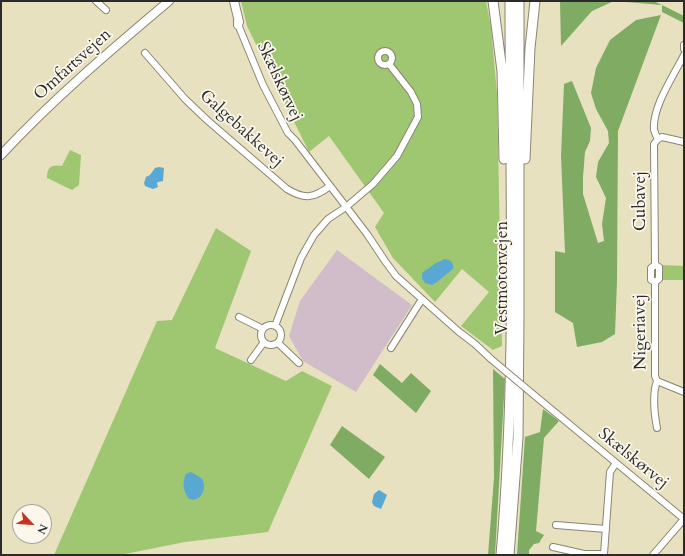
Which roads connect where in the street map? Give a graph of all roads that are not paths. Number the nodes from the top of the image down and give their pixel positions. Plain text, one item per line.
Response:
1 (96, 1) edge
2 (169, 1) edge
3 (230, 1) edge
4 (234, 1) edge
5 (493, 1) edge
6 (510, 1) edge
7 (519, 1) edge
8 (535, 1) edge
9 (106, 10) dead end
10 (238, 25) junction
11 (684, 45) edge
12 (684, 49) edge
13 (145, 54) dead end
14 (684, 55) edge
15 (389, 64) dead end
16 (658, 139) junction
17 (684, 142) edge
18 (1, 154) edge
19 (330, 186) junction
20 (346, 207) junction
21 (519, 260) junction
22 (655, 282) joint
23 (422, 299) junction
24 (239, 317) dead end
25 (275, 326) junction
26 (263, 330) junction
27 (511, 333) junction
28 (264, 342) junction
29 (278, 342) junction
30 (391, 348) dead end
31 (251, 360) dead end
32 (299, 363) dead end
33 (657, 380) junction
34 (684, 392) edge
35 (657, 428) dead end
36 (616, 463) junction
37 (684, 519) edge
38 (556, 525) dead end
39 (606, 529) junction
40 (553, 547) dead end
41 (501, 555) edge
42 (509, 555) edge
43 (653, 555) edge

1 - 9 street
2 - 18 main road, Omfartsvejen
3 - 10 street, Skælskørvej
4 - 10 main road
5 - 27 highway
6 - 27 highway, Vestmotorvejen
7 - 21 highway, Vestmotorvejen
8 - 21 highway
10 - 19 street, Skælskørvej
11 - 12 street
13 - 19 street, Galgebakkevej
14 - 16 street
15 - 20 street
16 - 17 street
16 - 22 street, Cubavej
19 - 20 street, Skælskørvej
20 - 23 street, Skælskørvej
20 - 25 street
21 - 42 highway, Vestmotorvejen
22 - 33 street, Nigeriavej
23 - 30 street
23 - 36 street, Skælskørvej, bridge
24 - 26 street
25 - 26 street
25 - 29 street
26 - 28 street
27 - 41 highway, Vestmotorvejen
28 - 29 street
28 - 31 street
29 - 32 street
33 - 34 street
33 - 35 street, Nigeriavej
36 - 37 street, Skælskørvej
36 - 39 street
37 - 43 street
38 - 39 street
39 - 40 street

